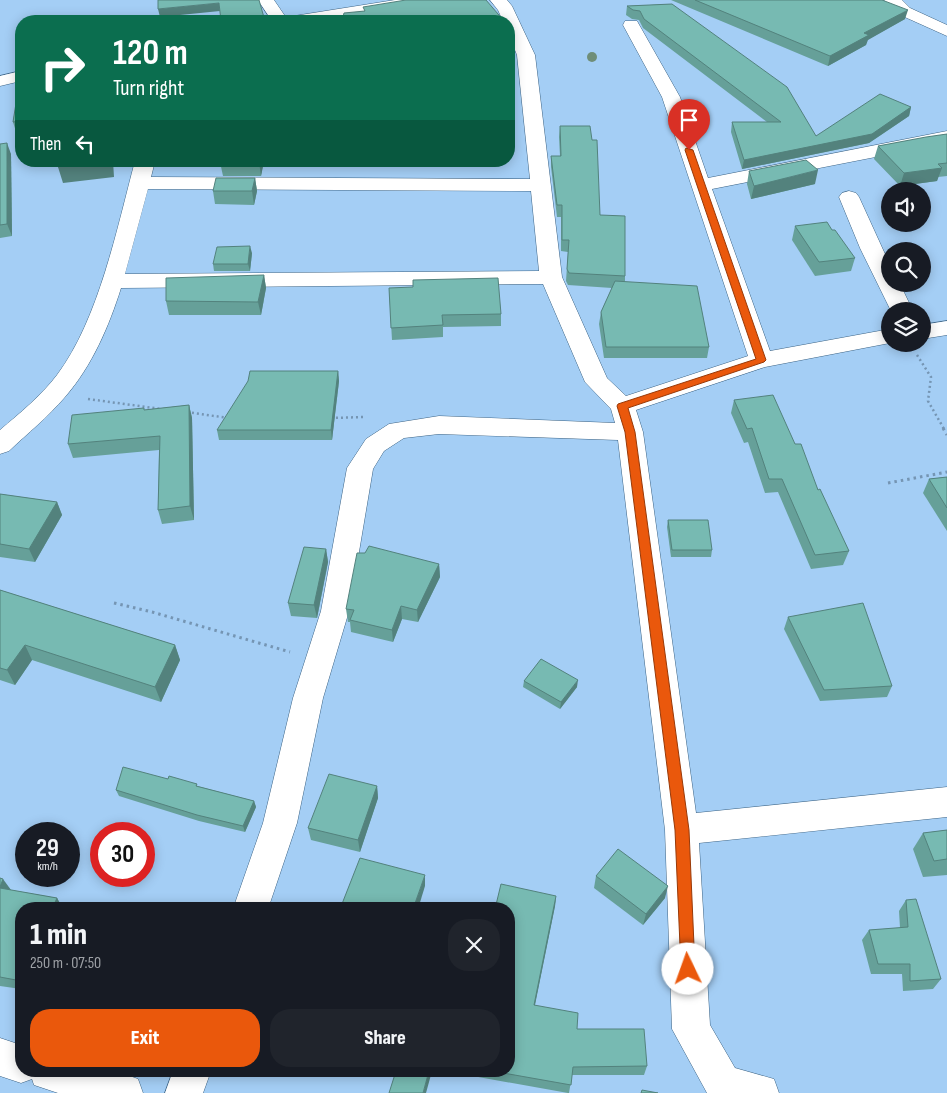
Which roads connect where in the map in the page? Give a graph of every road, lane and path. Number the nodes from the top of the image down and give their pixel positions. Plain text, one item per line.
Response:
1 (266, 0) edge
2 (425, 0) edge
3 (498, 0) edge
4 (897, 1) edge
5 (276, 15) edge
6 (331, 15) edge
7 (509, 15) edge
8 (631, 25) dead end
9 (515, 30) edge
10 (947, 31) edge
11 (15, 77) edge
12 (0, 81) edge
13 (947, 137) edge
14 (143, 167) edge
15 (139, 183) junction
16 (540, 185) junction
17 (701, 185) junction
18 (849, 197) dead end
19 (551, 277) junction
20 (113, 281) junction
21 (898, 302) edge
22 (947, 328) edge
23 (931, 336) edge
24 (881, 338) edge
25 (923, 352) edge
26 (761, 360) junction
27 (52, 394) junction
28 (170, 410) edge
29 (179, 411) edge
30 (228, 418) edge
31 (326, 418) edge
32 (626, 419) junction
33 (398, 430) junction
34 (947, 435) edge
35 (0, 445) edge
36 (947, 472) edge
37 (888, 483) dead end
38 (114, 603) dead end
39 (320, 661) junction
40 (947, 802) edge
41 (682, 830) junction
42 (252, 902) edge
43 (0, 1057) edge
44 (15, 1062) edge
45 (69, 1077) edge
46 (190, 1077) edge
47 (124, 1093) edge
48 (184, 1093) edge
49 (760, 1093) edge

1 - 5 street
2 - 6 street
3 - 7 street
4 - 10 street
8 - 17 street
9 - 16 street
11 - 12 street
13 - 17 street
14 - 15 street
15 - 16 street
15 - 20 street
16 - 19 street
17 - 26 street
18 - 21 street
19 - 20 street
19 - 32 street
20 - 27 street
22 - 23 street
24 - 26 street
25 - 34 path
26 - 32 street
27 - 28 path
27 - 35 street
29 - 30 path
31 - 33 path
32 - 33 street
32 - 41 street
33 - 39 street
36 - 37 path
38 - 39 path
39 - 42 street
40 - 41 street
41 - 49 street
43 - 44 street
45 - 47 street
46 - 48 street

